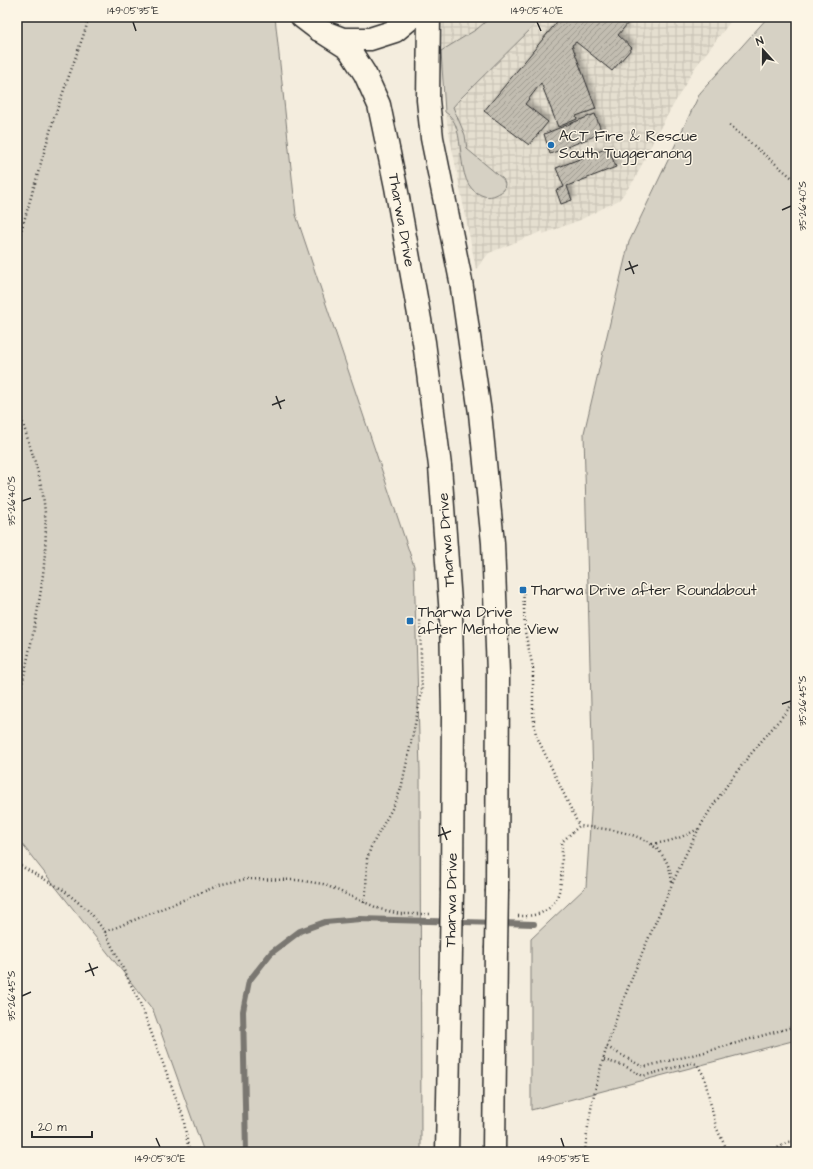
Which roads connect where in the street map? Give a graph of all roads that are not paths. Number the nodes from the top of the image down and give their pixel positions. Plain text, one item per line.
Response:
1 (412, 17) edge
2 (429, 17) edge
3 (311, 24) edge
4 (447, 1152) edge
5 (494, 1152) edge

1 - 3 main road
2 - 5 main road, bridge
3 - 4 main road, Tharwa Drive, bridge

